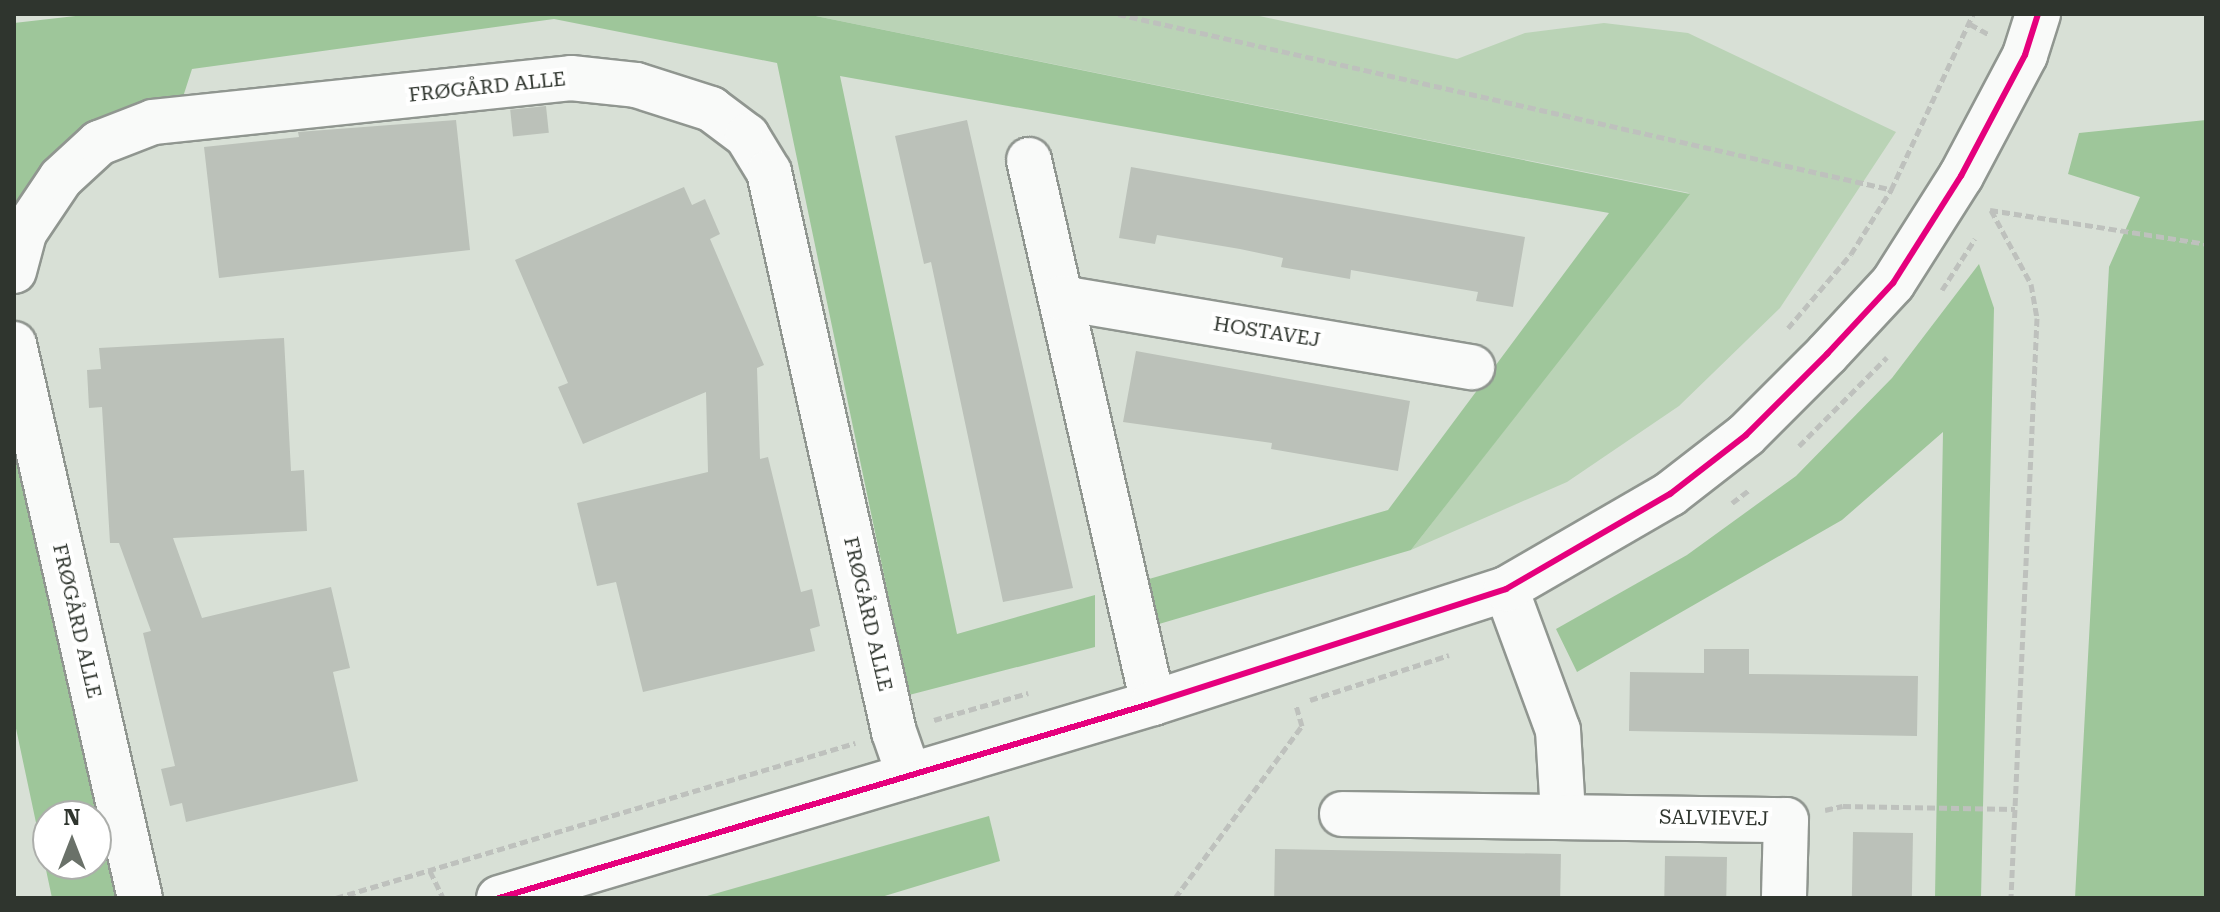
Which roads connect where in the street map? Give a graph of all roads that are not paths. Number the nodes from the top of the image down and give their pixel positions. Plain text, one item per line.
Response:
1 (2038, 14) edge
2 (1029, 160) dead end
3 (14, 271) edge
4 (1062, 298) junction
5 (14, 344) edge
6 (1472, 367) dead end
7 (1506, 589) junction
8 (1153, 703) junction
9 (909, 775) junction
10 (1342, 814) dead end
11 (1563, 815) junction
12 (140, 898) edge
13 (499, 898) edge
14 (1784, 898) edge

1 - 7 street
2 - 4 street
3 - 9 street, FRØGÅRD ALLE
4 - 6 street, HOSTAVEJ
4 - 8 street
5 - 12 street, FRØGÅRD ALLE
7 - 8 street
7 - 11 street
8 - 9 street
9 - 13 street
10 - 11 street, SALVIEVEJ
11 - 14 street, SALVIEVEJ

